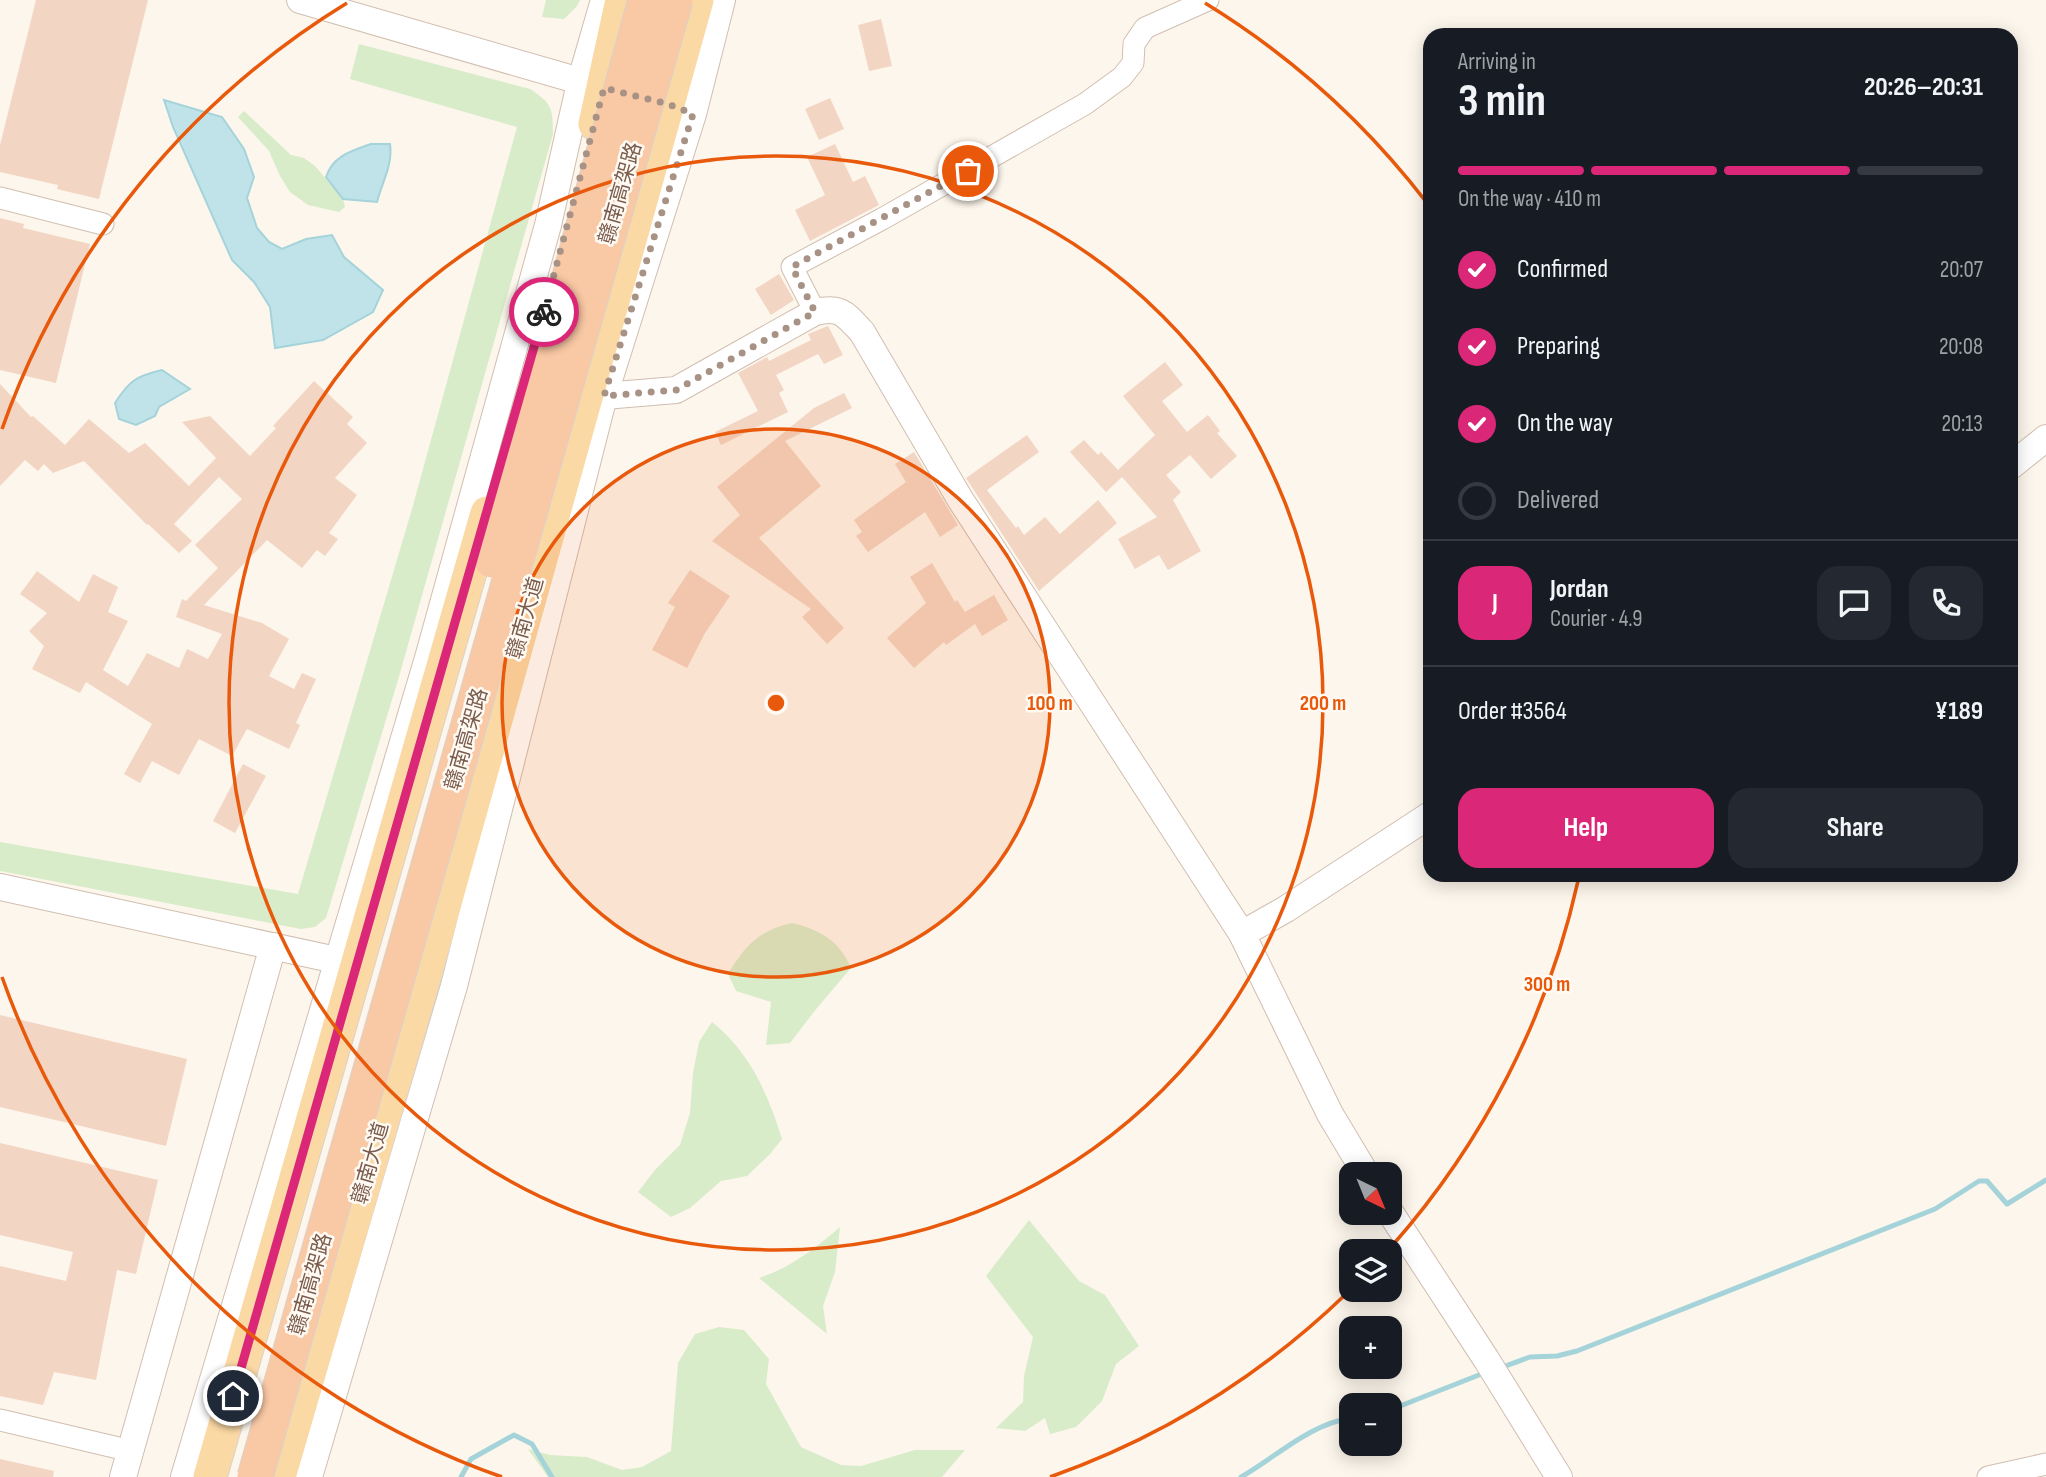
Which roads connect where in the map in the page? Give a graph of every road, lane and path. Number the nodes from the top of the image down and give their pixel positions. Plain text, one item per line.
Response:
1 (300, 0) edge
2 (722, 0) edge
3 (1208, 0) edge
4 (623, 3) edge
5 (687, 10) edge
6 (592, 85) junction
7 (680, 109) junction
8 (578, 187) junction
9 (0, 198) edge
10 (642, 202) junction
11 (103, 224) dead end
12 (815, 312) junction
13 (604, 396) junction
14 (2046, 438) edge
15 (2018, 460) edge
16 (1423, 820) edge
17 (0, 887) edge
18 (1242, 934) junction
19 (273, 946) junction
20 (336, 960) junction
21 (1359, 1162) edge
22 (1398, 1225) edge
23 (0, 1420) edge
24 (131, 1451) junction
25 (2046, 1464) edge
26 (123, 1477) edge
27 (184, 1477) edge
28 (210, 1477) edge
29 (234, 1477) edge
30 (256, 1477) edge
31 (279, 1477) edge
32 (309, 1477) edge
33 (1559, 1477) edge
34 (1988, 1477) edge

1 - 6 street
2 - 7 street
3 - 12 street
4 - 5 main road
4 - 6 main road
4 - 29 highway, 赣南高架路, bridge
5 - 7 main road, 赣南大道
5 - 30 highway, 赣南高架路, bridge
6 - 7 street
6 - 8 main road
6 - 20 street
7 - 10 main road, 赣南大道
7 - 13 street
8 - 10 main road
8 - 28 main road
9 - 11 street
10 - 31 main road, 赣南大道
12 - 13 street
12 - 18 street
13 - 32 street
14 - 15 street
16 - 18 street
17 - 19 street
18 - 21 street
19 - 20 street
19 - 24 street
20 - 27 street
22 - 33 street
23 - 24 street
24 - 26 street
25 - 34 street

